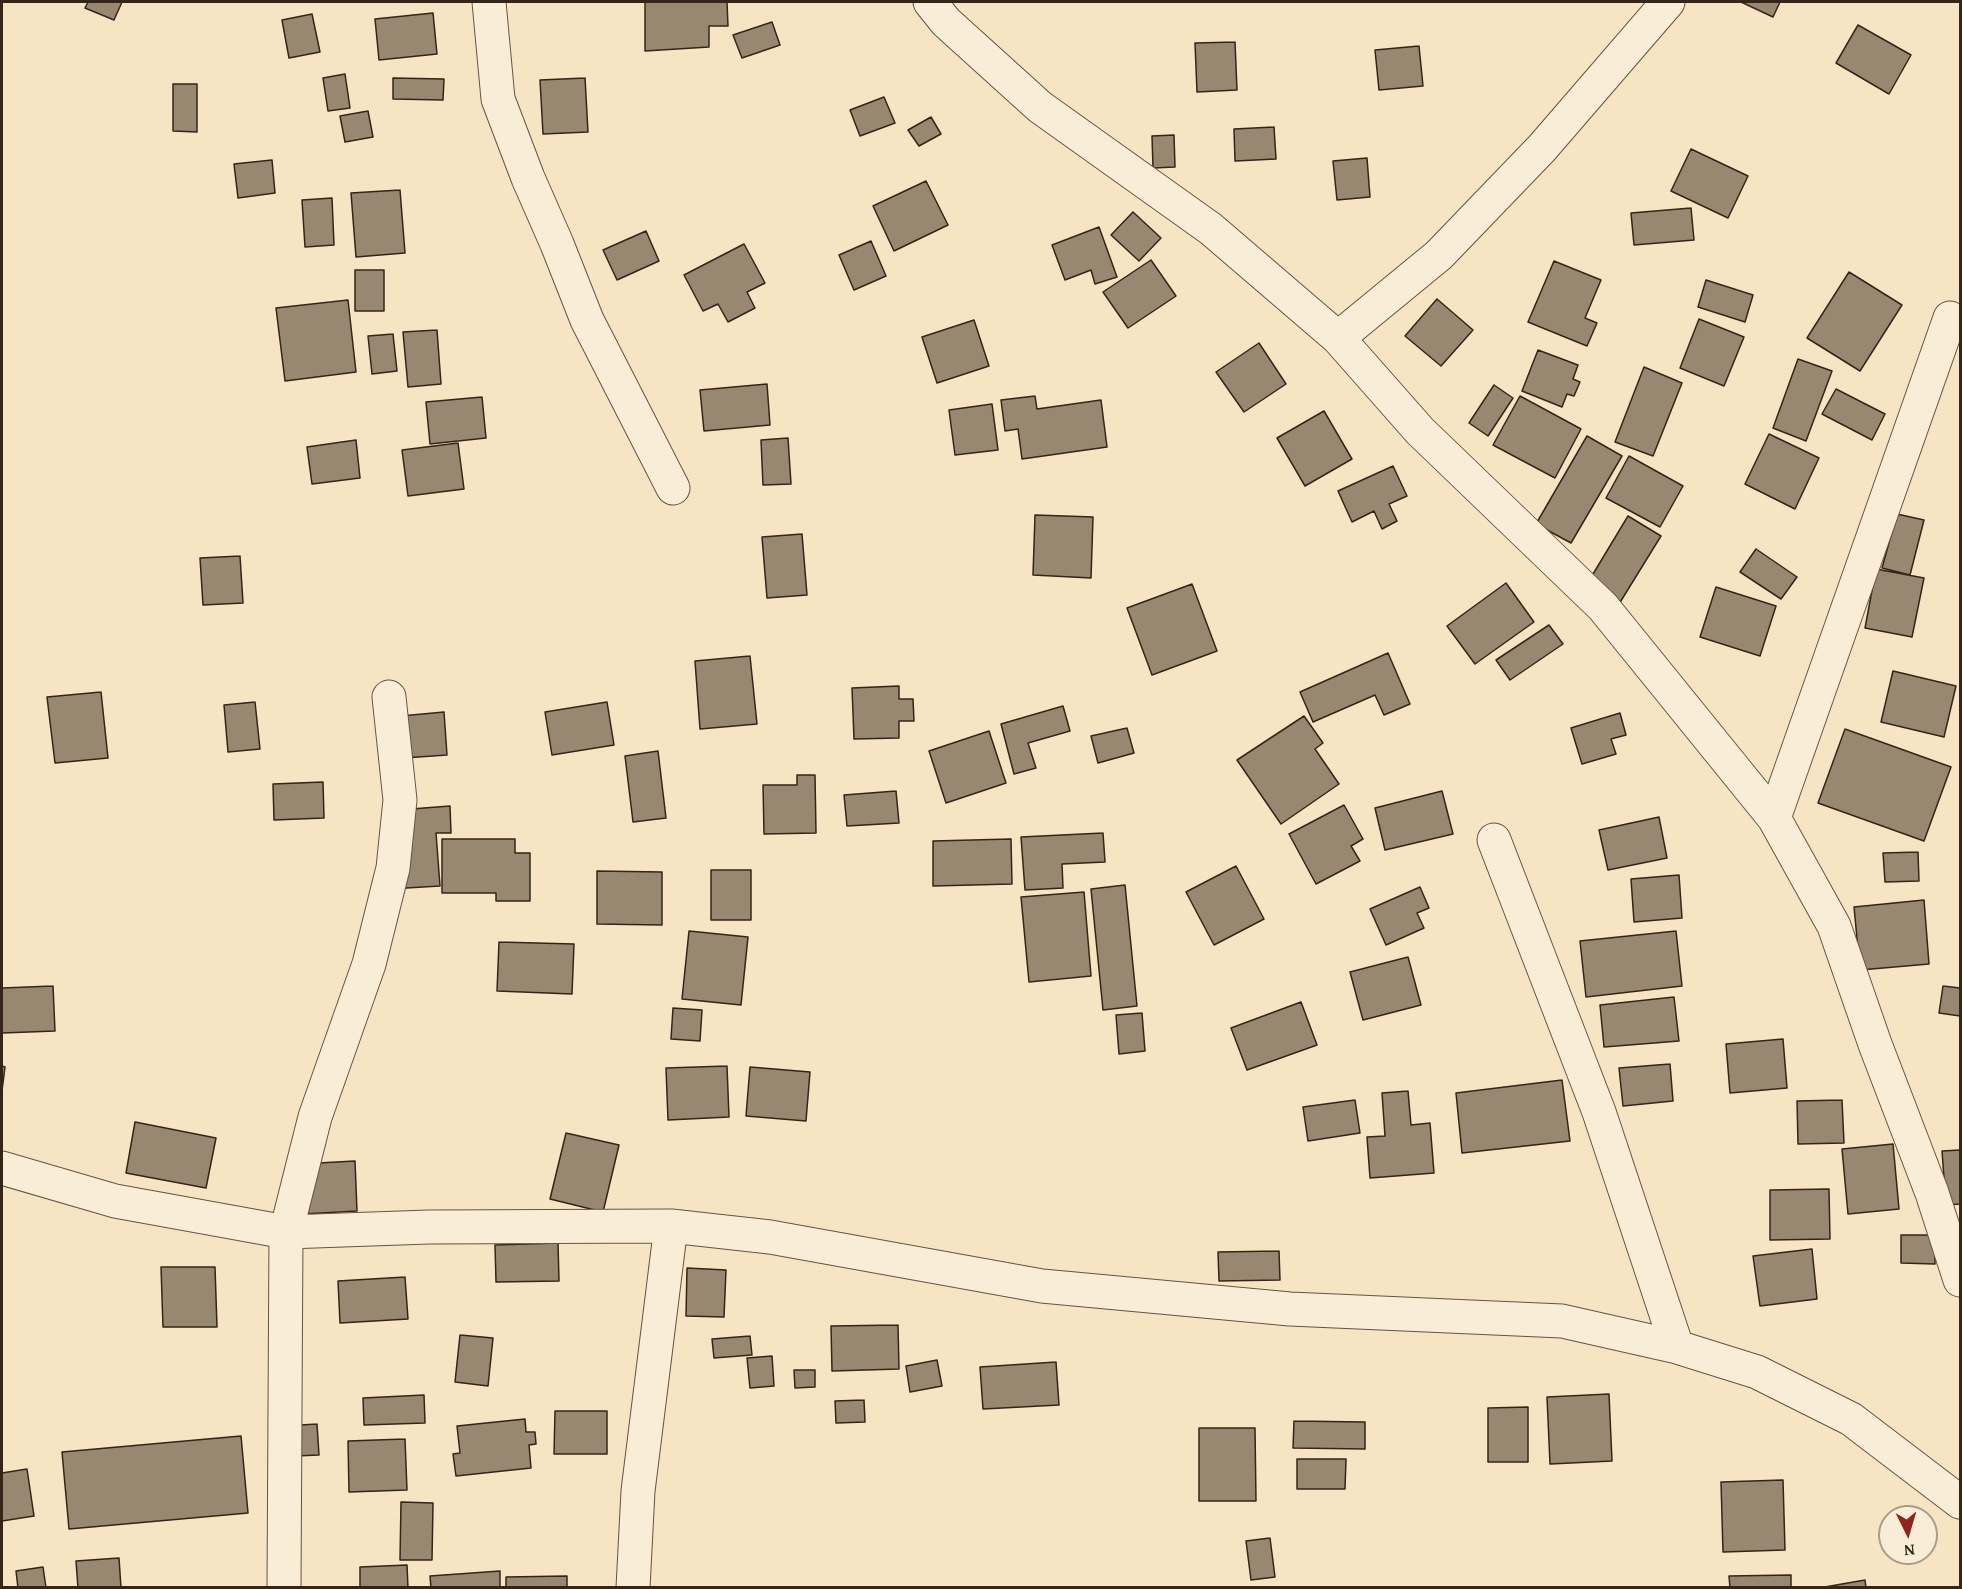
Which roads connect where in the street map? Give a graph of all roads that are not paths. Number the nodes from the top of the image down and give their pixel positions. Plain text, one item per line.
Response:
1 (489, 2) edge
2 (930, 2) edge
3 (1668, 2) edge
4 (1950, 318) dead end
5 (1338, 338) junction
6 (673, 488) dead end
7 (389, 697) dead end
8 (1774, 818) junction
9 (1494, 840) dead end
10 (2, 1168) edge
11 (671, 1226) junction
12 (286, 1232) junction
13 (1960, 1280) edge
14 (1677, 1347) junction
15 (1960, 1502) edge
16 (284, 1587) edge
17 (633, 1587) edge

1 - 6 street
2 - 5 street
3 - 5 street
4 - 8 street
5 - 8 street
7 - 12 street
8 - 13 street
9 - 14 street
10 - 12 street
11 - 12 street
11 - 14 street
11 - 17 street
12 - 16 street
14 - 15 street

